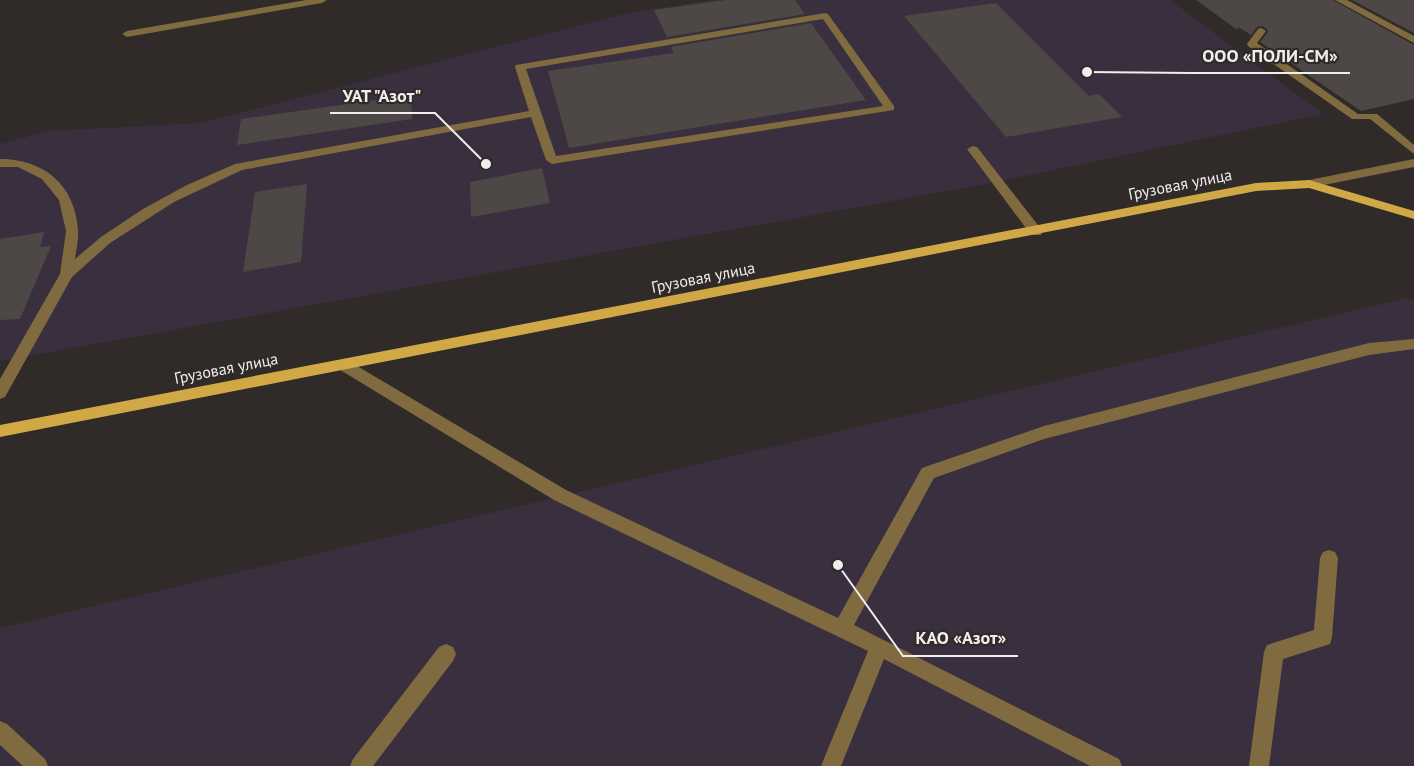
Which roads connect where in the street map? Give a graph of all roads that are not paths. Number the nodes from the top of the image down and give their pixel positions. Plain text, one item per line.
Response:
1 (322, 0) edge
2 (1340, 0) edge
3 (1261, 31) dead end
4 (127, 34) dead end
5 (1414, 40) edge
6 (535, 113) junction
7 (973, 149) dead end
8 (1414, 151) edge
9 (0, 163) edge
10 (1414, 163) edge
11 (1309, 184) junction
12 (1414, 215) edge
13 (1036, 232) junction
14 (66, 274) junction
15 (1414, 344) edge
16 (342, 364) junction
17 (0, 393) edge
18 (0, 431) edge
19 (1329, 558) dead end
20 (841, 630) junction
21 (879, 647) junction
22 (446, 654) dead end
23 (0, 731) edge
24 (38, 766) edge
25 (360, 766) edge
26 (831, 766) edge
27 (1112, 766) edge
28 (1259, 766) edge

1 - 4 street
2 - 5 street
3 - 8 street
6 - 6 street
6 - 14 street
7 - 13 street
9 - 14 street
10 - 11 street, Грузовая улица
11 - 12 main road
11 - 13 main road, Грузовая улица
13 - 16 main road, Грузовая улица
14 - 17 street
15 - 20 street
16 - 18 main road, Грузовая улица
16 - 20 street
19 - 28 street
20 - 21 street
21 - 26 street
21 - 27 street
22 - 25 street
23 - 24 street

